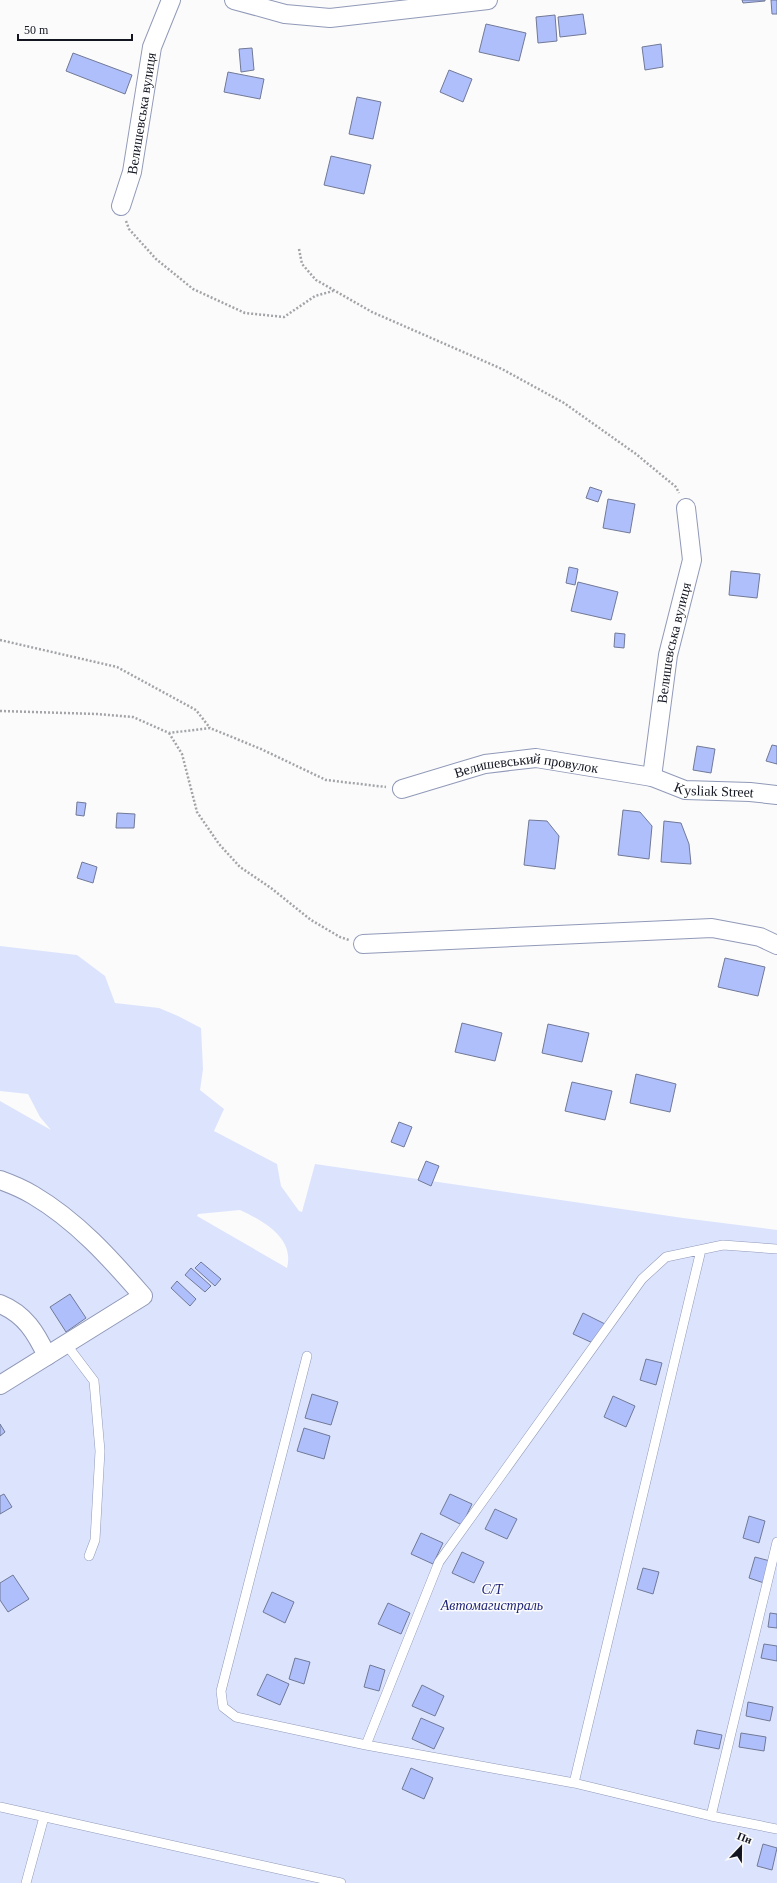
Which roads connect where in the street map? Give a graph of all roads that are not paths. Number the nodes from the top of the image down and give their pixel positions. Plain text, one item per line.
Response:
1 (171, 0) edge
2 (234, 0) edge
3 (488, 0) edge
4 (121, 206) road end
5 (686, 508) road end
6 (652, 777) junction
7 (402, 789) road end
8 (777, 795) edge
9 (363, 944) road end
10 (777, 945) edge
11 (0, 1180) edge
12 (777, 1249) edge
13 (701, 1250) junction
14 (0, 1304) edge
15 (66, 1344) junction
16 (47, 1356) junction
17 (307, 1356) dead end
18 (0, 1385) edge
19 (777, 1542) edge
20 (90, 1556) dead end
21 (366, 1745) junction
22 (574, 1783) junction
23 (0, 1808) edge
24 (711, 1816) junction
25 (44, 1817) junction
26 (777, 1829) edge
27 (26, 1883) edge
28 (341, 1883) edge

1 - 4 street, Велишевська вулиця
2 - 3 street
5 - 6 street, Велишевська вулиця
6 - 7 street, Велишевський провулок
6 - 8 street, Kysliak Street
9 - 10 street
11 - 15 street
12 - 13 lane
13 - 21 lane
13 - 22 lane
14 - 16 street
15 - 16 street
15 - 20 lane
16 - 18 street
17 - 21 lane
19 - 24 lane
21 - 22 lane
22 - 24 lane
23 - 25 lane
24 - 26 lane
25 - 27 lane
25 - 28 lane

